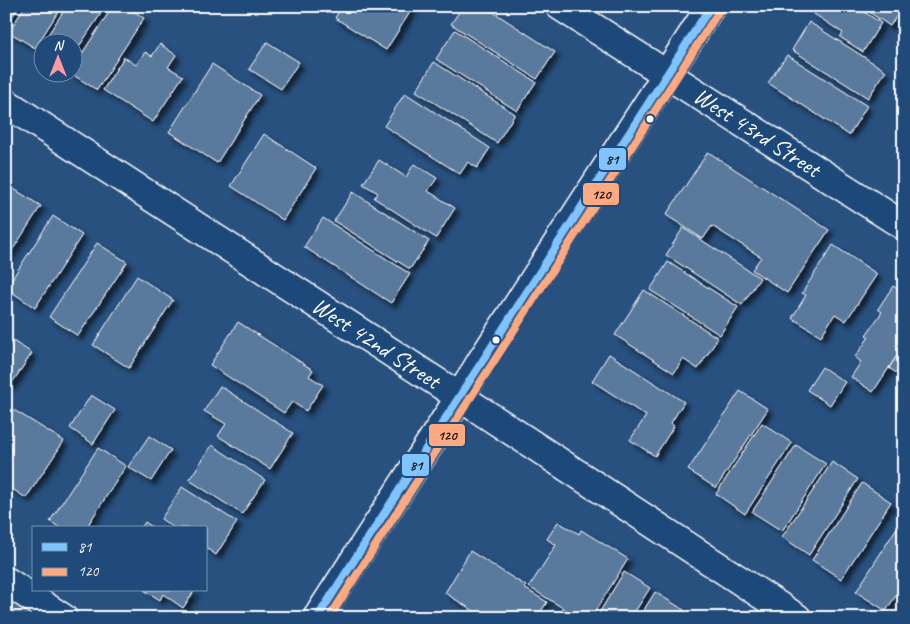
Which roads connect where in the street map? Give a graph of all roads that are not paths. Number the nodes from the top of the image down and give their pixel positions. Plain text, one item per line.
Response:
1 (560, 6) edge
2 (710, 6) edge
3 (667, 74) junction
4 (6, 103) edge
5 (904, 226) edge
6 (460, 397) junction
7 (6, 581) edge
8 (64, 618) edge
9 (317, 618) edge
10 (797, 618) edge

1 - 3 street, West 43rd Street
2 - 3 street
3 - 5 street, West 43rd Street
3 - 6 street
4 - 6 street, West 42nd Street
6 - 9 street
6 - 10 street, West 42nd Street
7 - 8 street

